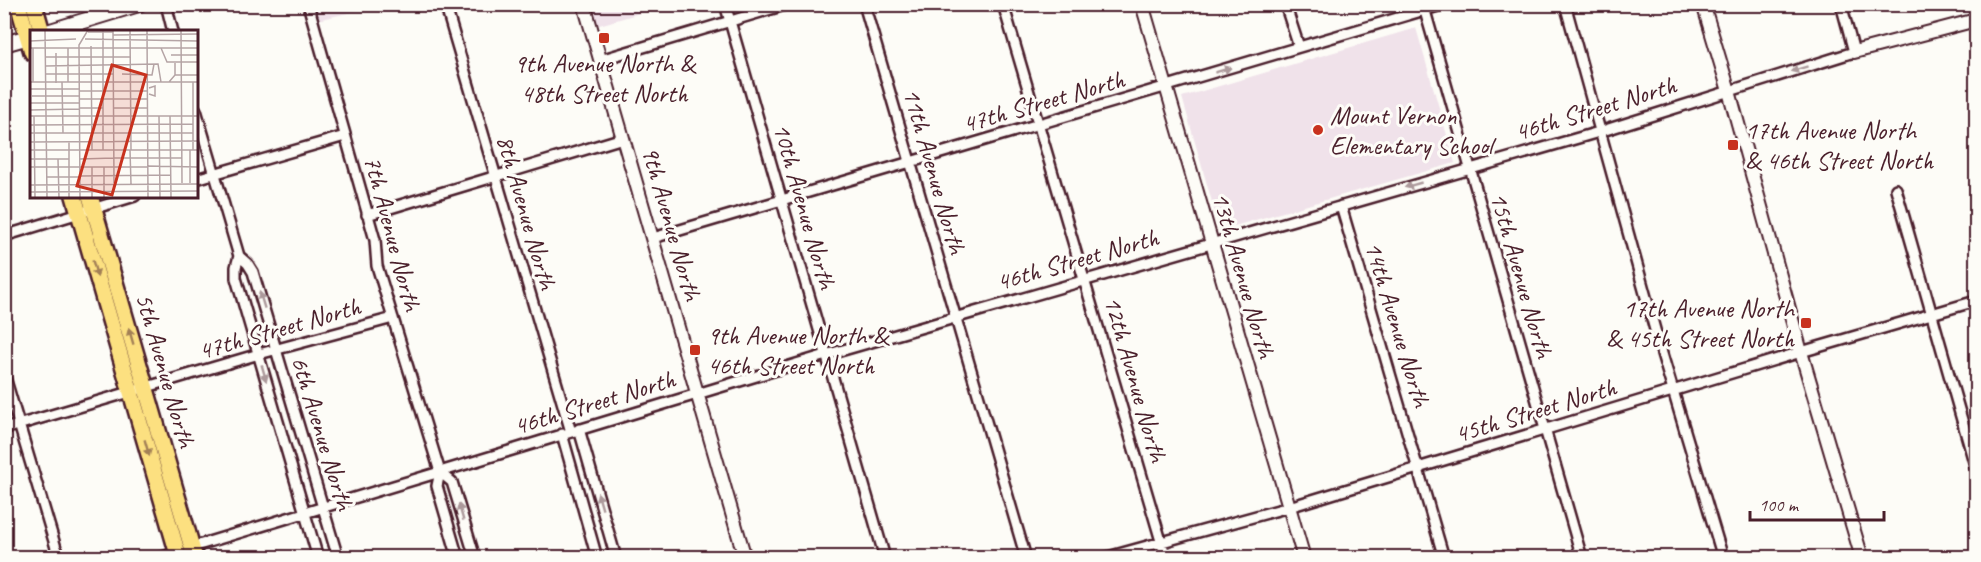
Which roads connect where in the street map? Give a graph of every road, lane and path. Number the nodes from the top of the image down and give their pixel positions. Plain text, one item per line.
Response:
1 (18, 4) edge
2 (34, 4) edge
3 (139, 4) edge
4 (166, 4) edge
5 (308, 4) edge
6 (445, 4) edge
7 (584, 4) edge
8 (725, 4) edge
9 (788, 4) edge
10 (864, 4) edge
11 (1003, 4) edge
12 (1143, 4) edge
13 (1285, 4) edge
14 (1446, 4) edge
15 (1564, 4) edge
16 (1703, 4) edge
17 (1840, 4) edge
18 (1423, 8) edge
19 (1977, 20) edge
20 (730, 22) junction
21 (33, 30) edge
22 (54, 30) edge
23 (172, 30) edge
24 (30, 32) edge
25 (30, 40) edge
26 (4, 44) edge
27 (1299, 47) junction
28 (1854, 52) junction
29 (600, 60) junction
30 (1167, 87) junction
31 (1729, 91) junction
32 (198, 117) edge
33 (1037, 124) junction
34 (1599, 132) junction
35 (345, 136) junction
36 (623, 138) junction
37 (910, 161) junction
38 (1469, 169) junction
39 (215, 173) junction
40 (495, 177) junction
41 (198, 178) edge
42 (1896, 189) dead end
43 (125, 198) edge
44 (782, 200) junction
45 (87, 206) edge
46 (1341, 206) junction
47 (367, 215) junction
48 (4, 236) edge
49 (652, 238) junction
50 (1211, 244) junction
51 (239, 256) junction
52 (1085, 280) junction
53 (1977, 301) edge
54 (1932, 314) junction
55 (955, 317) junction
56 (393, 318) junction
57 (276, 349) junction
58 (1801, 352) junction
59 (259, 354) junction
60 (826, 355) junction
61 (4, 374) edge
62 (139, 390) junction
63 (1673, 391) junction
64 (698, 394) junction
65 (19, 424) junction
66 (4, 429) edge
67 (1546, 430) junction
68 (570, 432) junction
69 (1419, 467) junction
70 (1977, 469) edge
71 (440, 472) junction
72 (1289, 507) junction
73 (324, 508) junction
74 (305, 514) junction
75 (1161, 541) junction
76 (186, 554) edge
77 (58, 558) edge
78 (160, 558) edge
79 (318, 558) edge
80 (338, 558) edge
81 (458, 558) edge
82 (474, 558) edge
83 (597, 558) edge
84 (616, 558) edge
85 (745, 558) edge
86 (885, 558) edge
87 (1026, 558) edge
88 (1104, 558) edge
89 (1166, 558) edge
90 (1304, 558) edge
91 (1444, 558) edge
92 (1582, 558) edge
93 (1723, 558) edge
94 (1862, 558) edge

1 - 24 main road
2 - 21 main road
3 - 22 main road
4 - 23 street
5 - 35 street, 7th Avenue North
6 - 40 street, 8th Avenue North
7 - 29 street, 9th Avenue North
8 - 20 street, 10th Avenue North
9 - 20 street
10 - 37 street, 11th Avenue North
11 - 33 street, 12th Avenue North
12 - 30 street, 13th Avenue North
13 - 27 street
14 - 18 street, 47th Street North
15 - 34 street
16 - 31 street
17 - 28 street
18 - 27 street, 47th Street North
18 - 38 street, 15th Avenue North
19 - 28 street, 46th Street North
20 - 29 street
20 - 44 street, 10th Avenue North
25 - 26 main road
30 -> 27 street, 47th Street North
28 -> 31 street, 46th Street North
29 - 36 street, 9th Avenue North
30 - 33 street, 47th Street North
30 - 50 street, 13th Avenue North
31 - 34 street, 46th Street North
31 - 58 street
32 - 39 street, 6th Avenue North
33 - 37 street, 47th Street North
33 - 52 street, 12th Avenue North
34 - 38 street, 46th Street North
34 - 63 street
35 - 39 street
35 - 47 street, 7th Avenue North
36 - 40 street
36 - 49 street, 9th Avenue North
37 - 44 street, 47th Street North
37 - 55 street, 11th Avenue North
38 -> 46 street, 46th Street North
38 - 67 street, 15th Avenue North
39 - 41 street
39 - 51 street, 6th Avenue North
40 - 47 street
40 - 68 street, 8th Avenue North
42 - 54 street
43 - 45 street
44 - 49 street, 47th Street North
44 - 60 street, 10th Avenue North
45 - 48 street
45 - 62 main road, 5th Avenue North
46 - 50 street, 46th Street North
46 - 69 street, 14th Avenue North
47 - 56 street, 7th Avenue North
49 - 64 street, 9th Avenue North
50 - 52 street, 46th Street North
50 - 72 street, 13th Avenue North
57 -> 51 street, 6th Avenue North
51 - 59 street, 6th Avenue North
52 - 55 street, 46th Street North
52 - 75 street, 12th Avenue North
53 - 54 street, 45th Street North
54 - 58 street, 45th Street North
54 - 70 street
55 - 60 street, 46th Street North
55 - 87 street, 11th Avenue North
56 - 57 street, 47th Street North
56 - 71 street, 7th Avenue North
57 - 59 street, 47th Street North
57 - 73 street, 6th Avenue North
58 - 63 street, 45th Street North
58 - 94 street
59 - 62 street, 47th Street North
59 -> 74 street, 6th Avenue North
60 - 64 street, 46th Street North
60 - 86 street, 10th Avenue North
61 - 65 street
62 - 65 street, 47th Street North
62 - 76 main road, 5th Avenue North
63 - 67 street, 45th Street North
63 - 93 street
64 - 68 street, 46th Street North
64 - 85 street, 9th Avenue North
65 - 66 street, 47th Street North
65 - 77 street
67 - 69 street, 45th Street North
67 - 92 street, 15th Avenue North
68 - 71 street, 46th Street North
68 - 83 street, 8th Avenue North
84 -> 68 street, 8th Avenue North
69 - 72 street, 45th Street North
69 - 91 street, 14th Avenue North
71 - 73 street, 46th Street North
71 - 81 street, 7th Avenue North
82 -> 71 street, 7th Avenue North
72 - 75 street, 45th Street North
72 - 90 street, 13th Avenue North
73 - 74 street, 46th Street North
73 - 80 street, 6th Avenue North
74 - 76 street, 46th Street North
74 - 79 street, 6th Avenue North
75 - 88 street, 45th Street North
75 - 89 street, 12th Avenue North
76 - 78 street, 46th Street North

